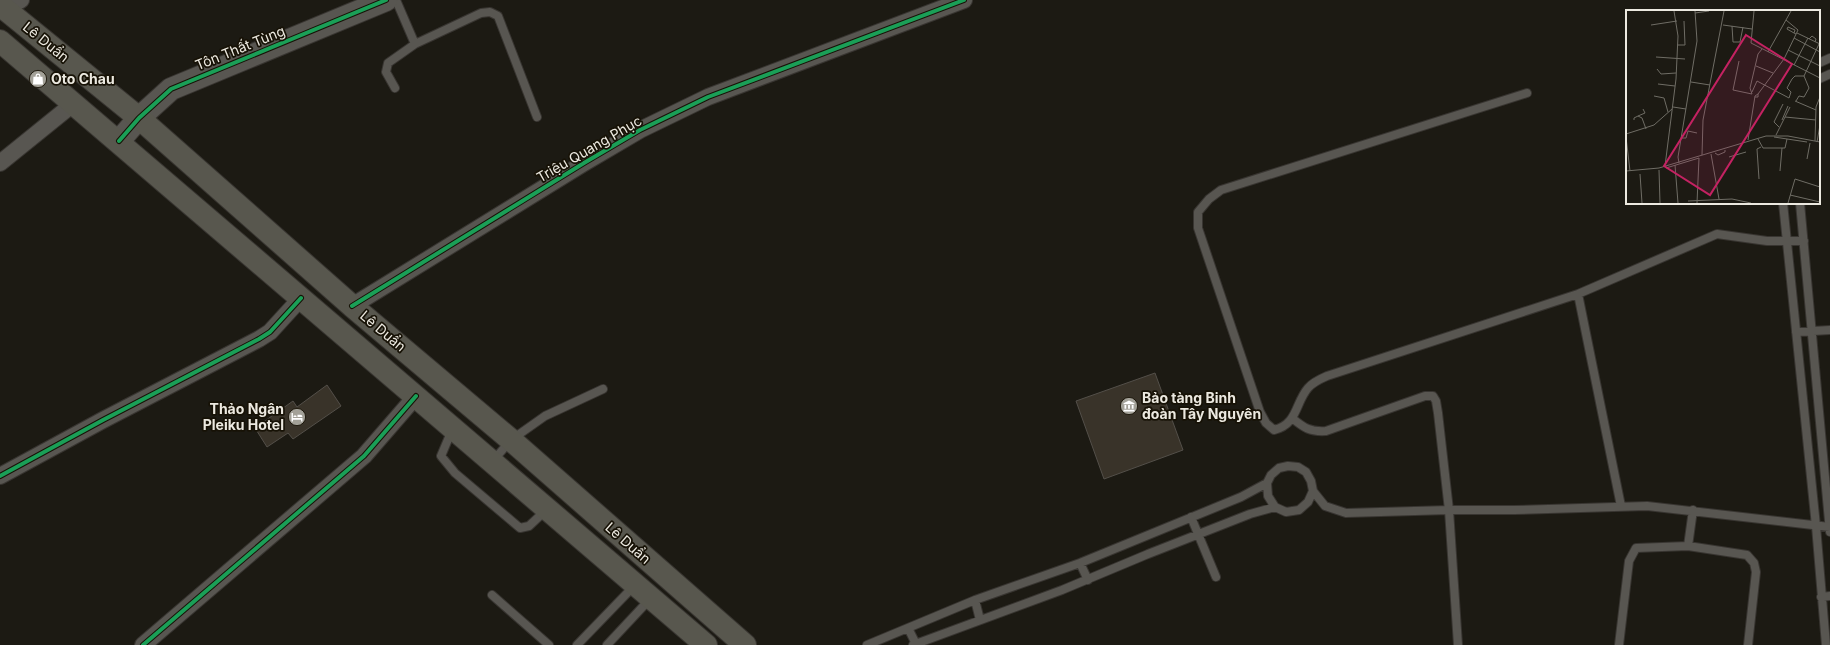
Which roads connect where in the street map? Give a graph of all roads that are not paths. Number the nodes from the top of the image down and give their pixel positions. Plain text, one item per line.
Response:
1 (386, 0) edge
2 (396, 0) edge
3 (964, 0) edge
4 (8, 4) edge
5 (0, 41) edge
6 (414, 44) junction
7 (1830, 58) edge
8 (1820, 63) edge
9 (1830, 74) edge
10 (1820, 79) edge
11 (395, 88) dead end
12 (1527, 93) dead end
13 (73, 104) junction
14 (537, 117) dead end
15 (139, 118) junction
16 (119, 141) junction
17 (0, 163) edge
18 (1783, 204) edge
19 (1800, 204) edge
20 (1788, 241) junction
21 (1804, 241) junction
22 (1578, 294) junction
23 (301, 298) junction
24 (352, 306) junction
25 (1830, 330) edge
26 (1813, 331) junction
27 (1796, 332) junction
28 (603, 389) dead end
29 (416, 396) junction
30 (1292, 418) junction
31 (1806, 422) junction
32 (1820, 422) junction
33 (453, 429) junction
34 (511, 440) junction
35 (492, 462) junction
36 (0, 476) edge
37 (1267, 484) junction
38 (1313, 491) junction
39 (1621, 506) junction
40 (1275, 507) junction
41 (546, 509) junction
42 (1449, 510) junction
43 (1693, 510) junction
44 (1191, 517) junction
45 (1816, 526) junction
46 (1830, 529) edge
47 (1198, 535) junction
48 (1688, 546) junction
49 (1080, 563) junction
50 (1216, 577) dead end
51 (1088, 580) junction
52 (643, 592) junction
53 (492, 595) dead end
54 (1826, 597) edge
55 (975, 600) junction
56 (980, 620) junction
57 (908, 628) junction
58 (914, 644) edge
59 (143, 645) edge
60 (549, 645) edge
61 (577, 645) edge
62 (607, 645) edge
63 (706, 645) edge
64 (745, 645) edge
65 (867, 645) edge
66 (1458, 645) edge
67 (1619, 645) edge
68 (1748, 645) edge
69 (1826, 645) edge

1 - 15 street, Tôn Thất Tùng
2 - 6 lane
3 - 24 street, Triệu Quang Phục
4 - 15 main road, Lê Duẩn
5 - 13 main road, Lê Duẩn
6 - 11 lane
6 - 14 lane
7 - 8 lane
9 - 10 lane
12 - 30 lane
13 - 16 main road, Lê Duẩn
13 - 17 street
15 - 16 street, Tôn Thất Tùng
15 - 24 main road, Lê Duẩn
16 - 23 main road, Lê Duẩn
18 - 20 lane
19 - 21 lane
20 - 21 lane
20 - 22 lane
20 - 27 lane
21 - 26 lane
22 - 30 lane
22 - 39 lane
23 - 29 main road, Lê Duẩn
23 - 36 street
24 - 34 main road, Lê Duẩn
25 - 26 lane
26 - 27 lane
26 - 32 lane
27 - 31 lane
28 - 34 lane
29 - 33 main road, Lê Duẩn
29 - 59 street
30 - 42 lane
31 - 32 lane
31 - 45 lane
32 - 46 lane
33 - 35 main road, Lê Duẩn
33 - 41 lane
34 - 35 lane
34 - 64 main road, Lê Duẩn
35 - 41 main road, Lê Duẩn
37 - 38 lane
37 - 40 lane
37 - 44 lane
38 - 40 lane
38 - 42 lane
39 - 42 lane
39 - 43 lane
40 - 47 lane
41 - 52 main road, Lê Duẩn
42 - 66 lane
43 - 45 lane
43 - 48 lane
44 - 47 lane
44 - 49 lane
45 - 46 lane
45 - 54 lane
47 - 50 lane
47 - 51 lane
48 - 67 lane
48 - 68 lane
49 - 51 lane
49 - 55 lane
51 - 56 lane
52 - 61 lane
52 - 62 lane
52 - 63 main road, Lê Duẩn
53 - 60 lane
54 - 69 lane
55 - 56 lane
55 - 57 lane
56 - 58 lane
57 - 58 lane
57 - 65 lane

